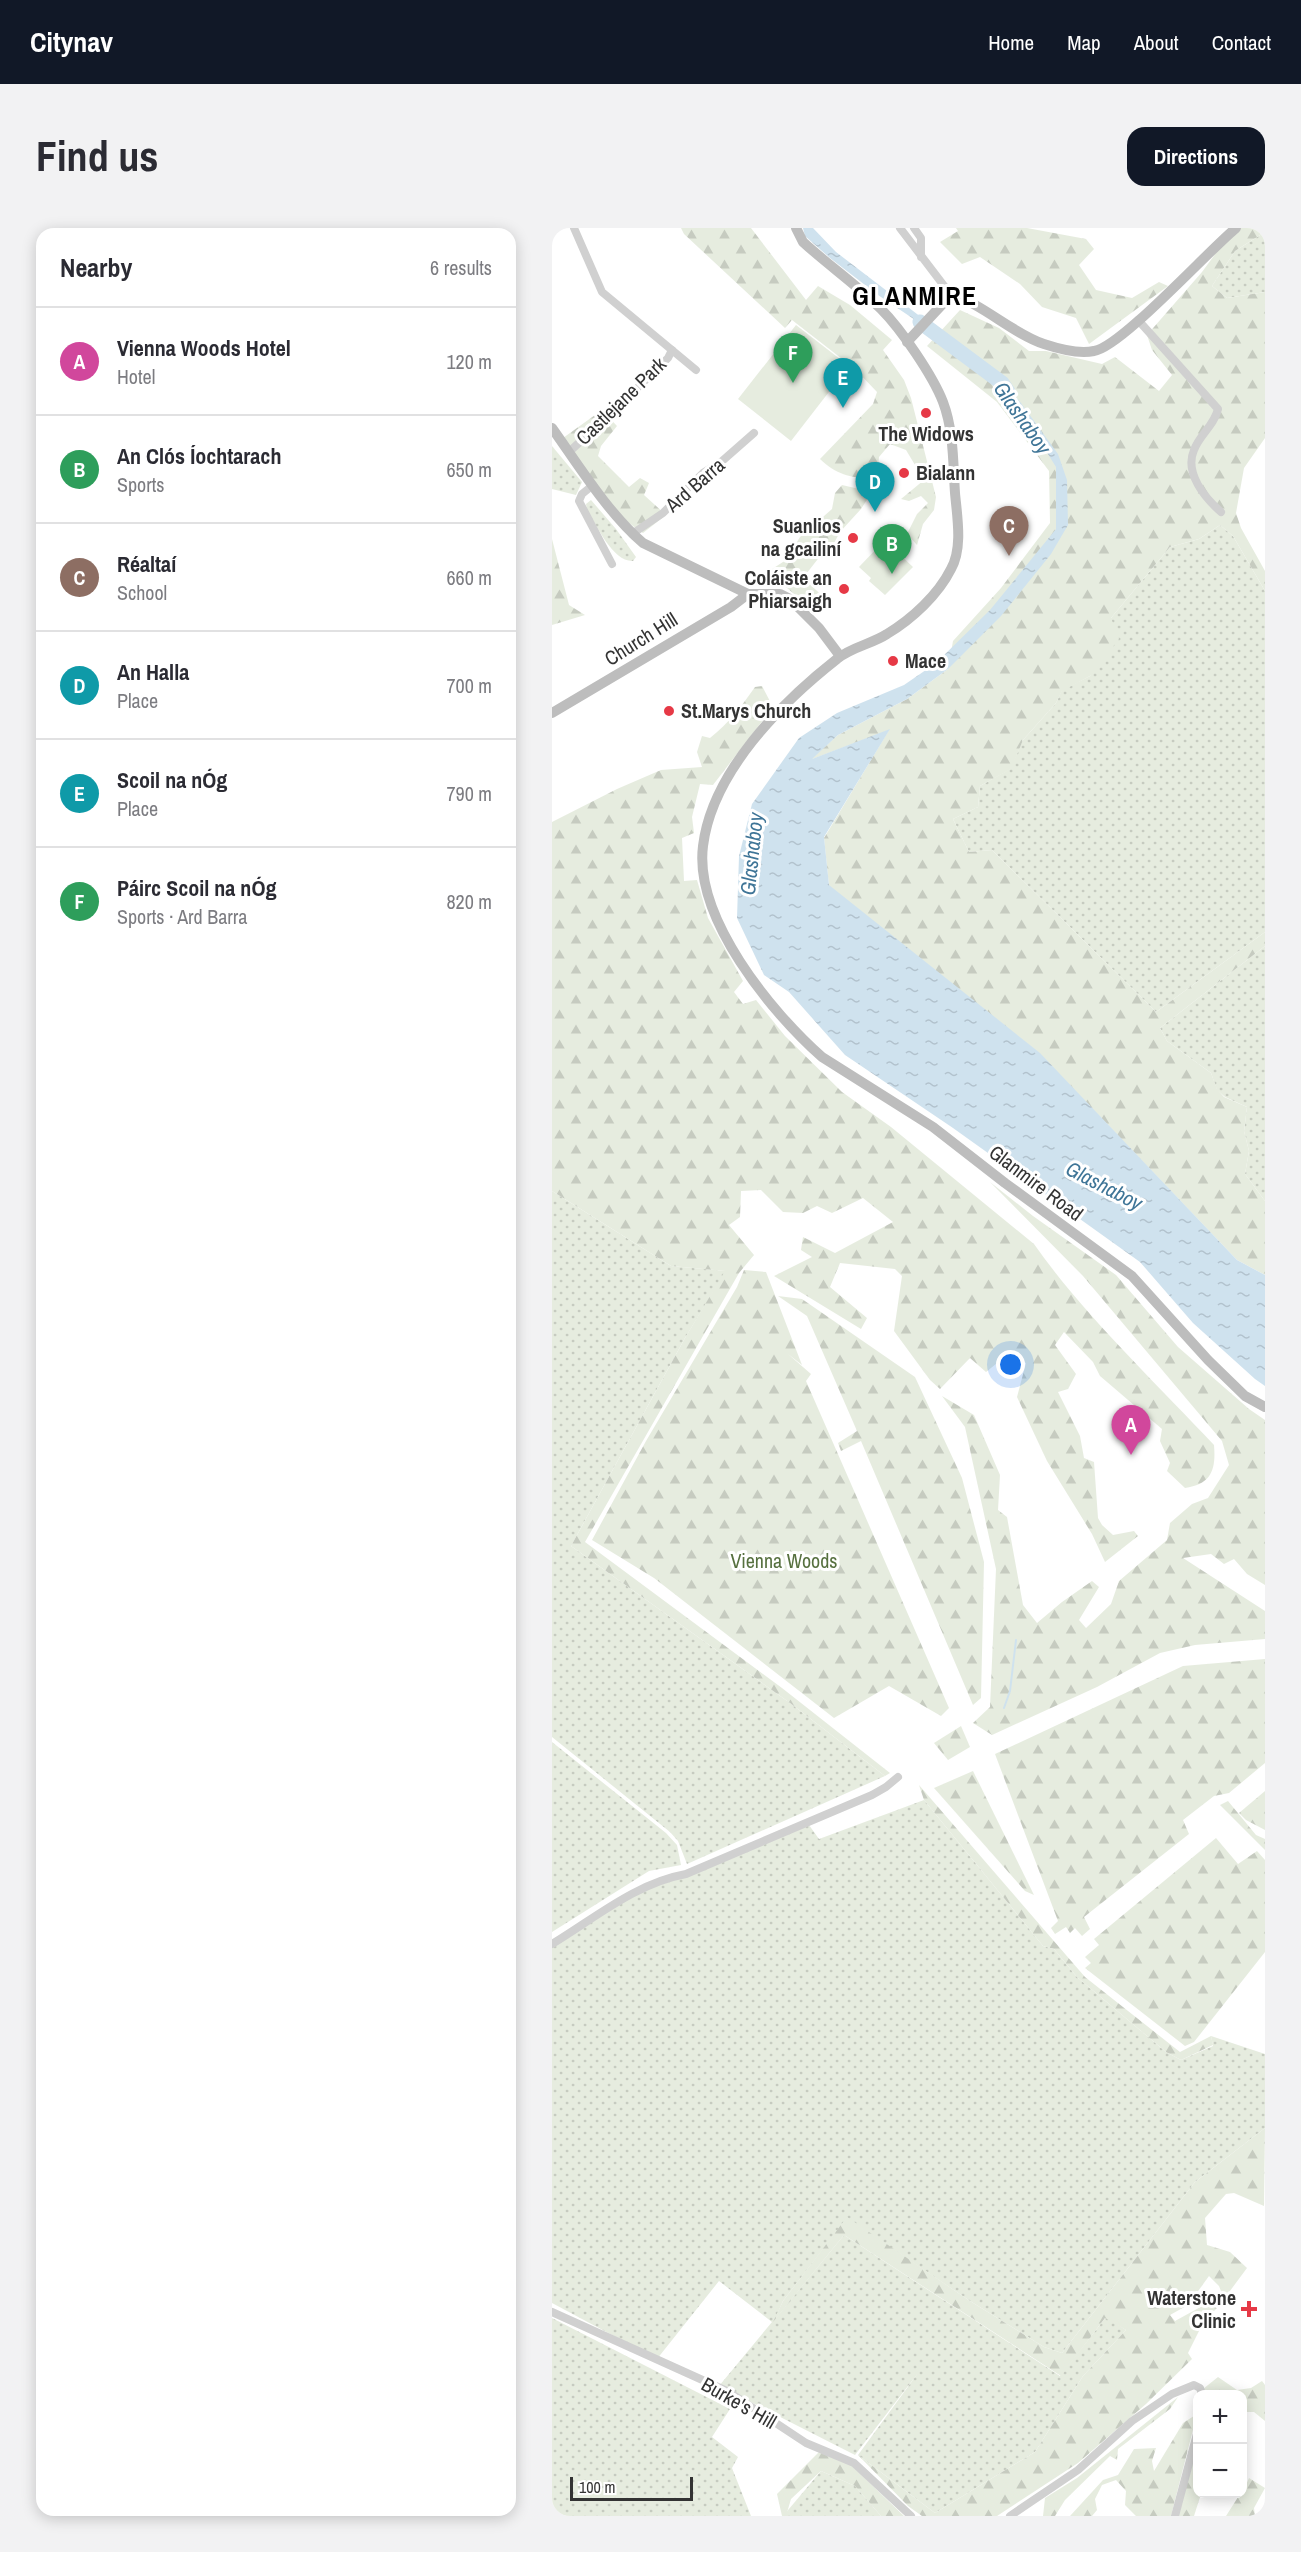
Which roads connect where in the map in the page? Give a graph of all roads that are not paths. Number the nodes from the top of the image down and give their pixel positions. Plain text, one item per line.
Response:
1 (574, 228) edge
2 (796, 228) edge
3 (900, 228) edge
4 (914, 228) edge
5 (1236, 228) edge
6 (921, 258) junction
7 (949, 297) junction
8 (1138, 320) junction
9 (907, 342) junction
10 (672, 350) junction
11 (696, 370) dead end
12 (552, 428) edge
13 (754, 433) dead end
14 (569, 452) junction
15 (593, 485) junction
16 (1221, 512) dead end
17 (632, 534) junction
18 (612, 564) dead end
19 (748, 594) junction
20 (840, 656) junction
21 (552, 713) edge
22 (1265, 1407) edge
23 (898, 1777) dead end
24 (552, 1944) edge
25 (552, 2312) edge
26 (1201, 2390) edge
27 (1193, 2444) edge
28 (911, 2516) edge
29 (1010, 2516) edge
30 (1175, 2516) edge

1 - 10 street, Castlejane Park
2 - 9 main road, Glanmire Road
3 - 6 street
4 - 6 street
5 - 8 main road
6 - 7 street
7 - 8 main road
7 - 9 main road
8 - 16 street
9 - 20 main road, Glanmire Road
10 - 11 street, Castlejane Park
10 - 14 street, Castlejane Park
12 - 14 main road
13 - 17 street, Ard Barra
14 - 15 main road
15 - 17 main road
15 - 18 street
17 - 19 main road
19 - 20 main road
19 - 21 main road, Church Hill
20 - 22 main road, Glanmire Road
23 - 24 street
25 - 28 street, Burke's Hill
26 - 29 street
27 - 30 street

